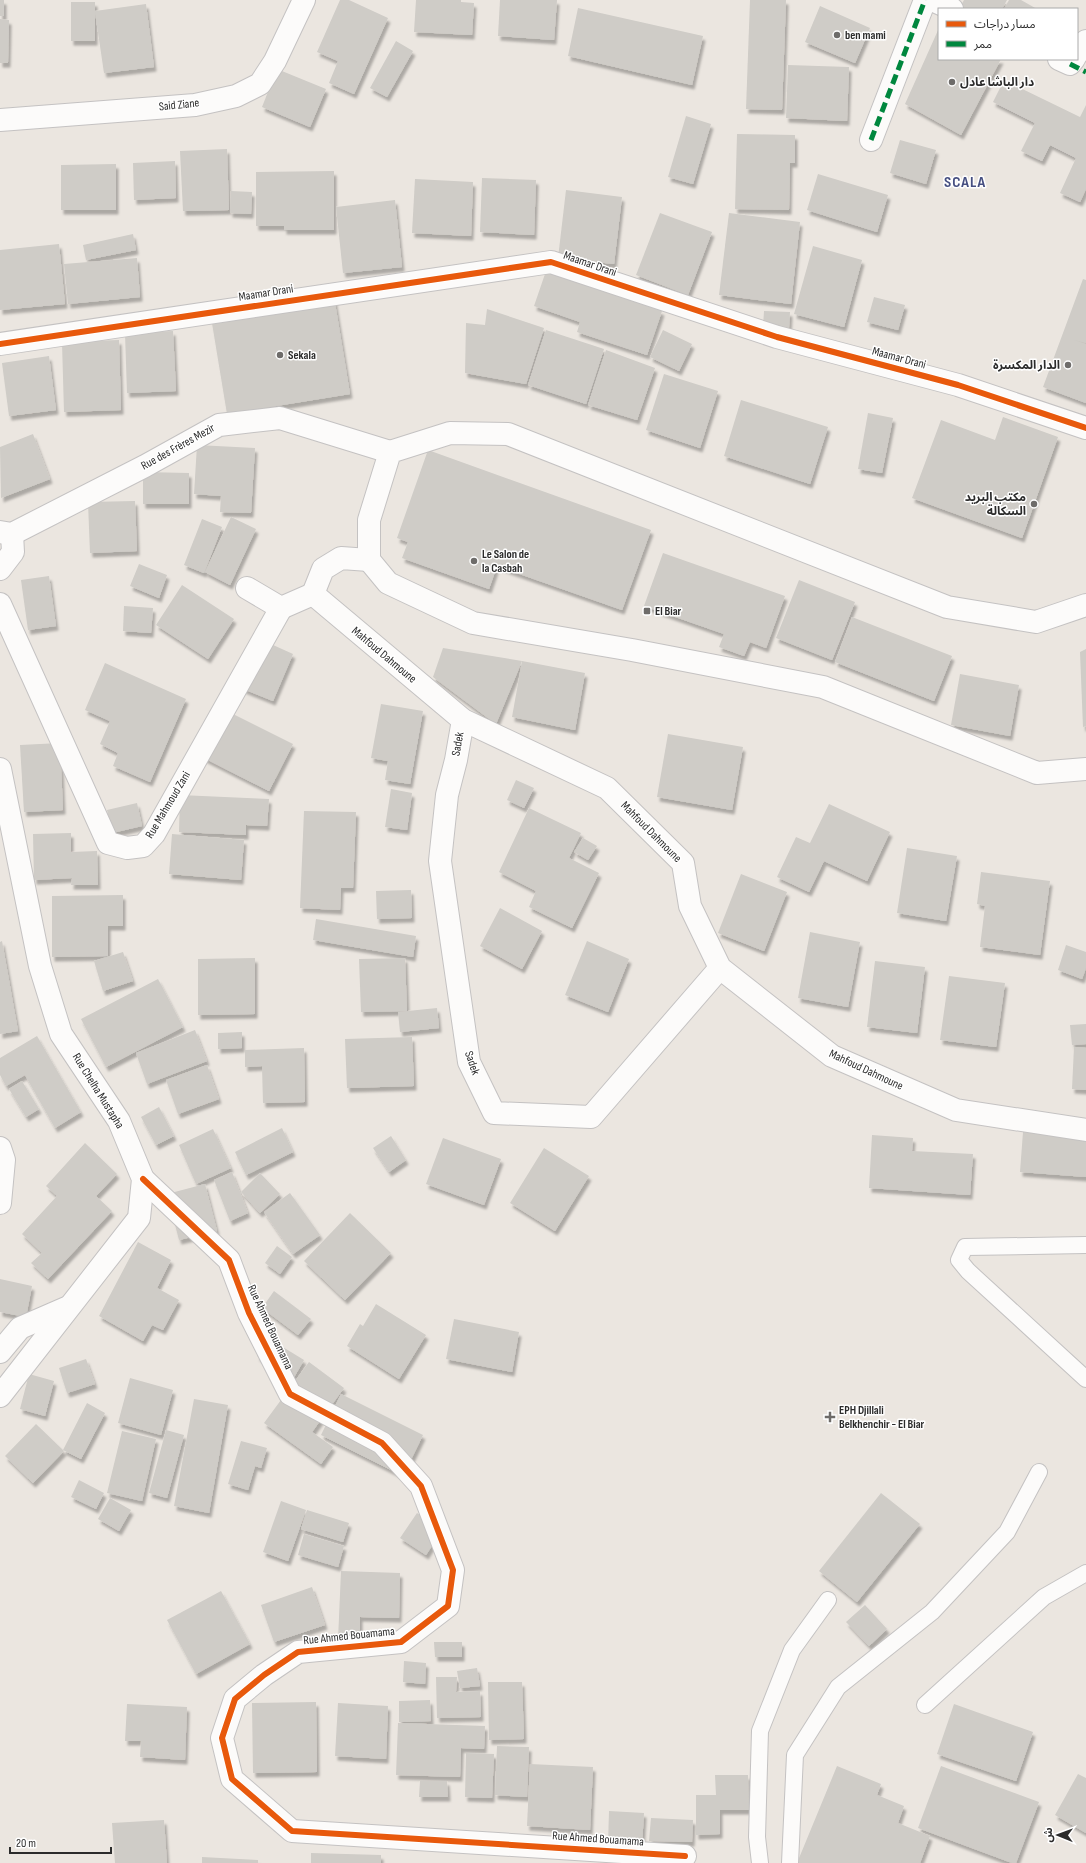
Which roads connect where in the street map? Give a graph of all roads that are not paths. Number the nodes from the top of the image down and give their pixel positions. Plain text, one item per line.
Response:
1 (304, 0) edge
2 (924, 0) edge
3 (932, 0) edge
4 (950, 8) edge
5 (1086, 41) edge
6 (1078, 54) edge
7 (0, 120) edge
8 (871, 140) dead end
9 (0, 344) edge
10 (1086, 428) edge
11 (390, 452) junction
12 (6, 533) edge
13 (0, 553) edge
14 (369, 560) junction
15 (0, 569) edge
16 (247, 588) dead end
17 (313, 594) junction
18 (0, 604) edge
19 (1086, 605) edge
20 (281, 608) junction
21 (463, 720) junction
22 (1086, 768) edge
23 (0, 769) edge
24 (720, 968) junction
25 (1086, 1130) edge
26 (0, 1148) edge
27 (143, 1179) junction
28 (0, 1203) edge
29 (1086, 1245) edge
30 (69, 1306) junction
31 (0, 1352) edge
32 (1086, 1379) edge
33 (0, 1396) edge
34 (1039, 1472) dead end
35 (1086, 1572) edge
36 (828, 1600) dead end
37 (925, 1705) dead end
38 (685, 1856) dead end
39 (760, 1863) edge
40 (790, 1863) edge

1 - 7 street, Said Ziane
2 - 8 street
3 - 4 street
5 - 6 street
9 - 10 street, Maamar Drani
11 - 12 street, Rue des Frères Mezir
11 - 14 street
11 - 19 street
12 - 13 street
12 - 15 street
14 - 17 street
14 - 22 street
16 - 20 street
17 - 20 street
17 - 21 street, Mahfoud Dahmoune
18 - 20 street, Rue Mahmoud Zani
21 - 24 street, Mahfoud Dahmoune
21 - 24 street, Sadek
23 - 27 street, Rue Chelha Mustapha
24 - 25 street, Mahfoud Dahmoune
26 - 28 street
27 - 30 street, Rue Chelha Mustapha
27 - 38 street, Rue Ahmed Bouamama
29 - 32 lane
30 - 31 street
30 - 33 street, Rue Chelha Mustapha
34 - 40 lane
35 - 37 lane
36 - 39 lane

